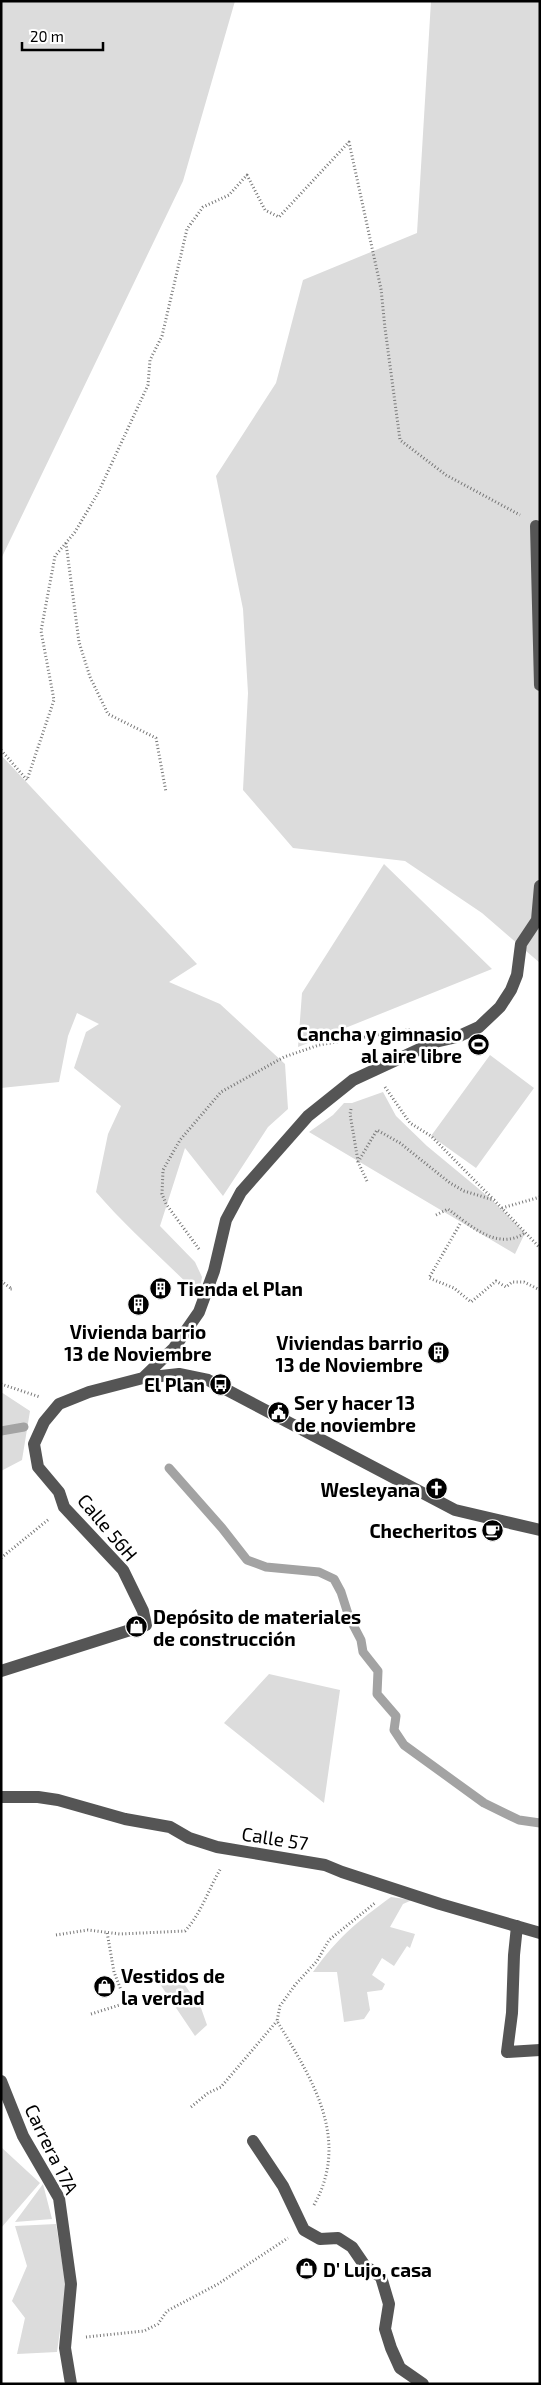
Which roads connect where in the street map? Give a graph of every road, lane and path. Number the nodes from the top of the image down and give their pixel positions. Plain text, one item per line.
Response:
1 (536, 526) joint
2 (66, 542) junction
3 (540, 685) edge
4 (1, 750) edge
5 (166, 792) dead end
6 (540, 886) edge
7 (414, 1028) dead end
8 (375, 1089) dead end
9 (352, 1103) dead end
10 (358, 1162) junction
11 (367, 1180) dead end
12 (540, 1197) edge
13 (494, 1200) junction
14 (502, 1208) junction
15 (436, 1216) dead end
16 (460, 1224) dead end
17 (525, 1233) junction
18 (540, 1248) edge
19 (214, 1272) junction
20 (1, 1281) edge
21 (10, 1289) dead end
22 (540, 1290) edge
23 (143, 1378) junction
24 (1, 1384) edge
25 (59, 1404) junction
26 (64, 1506) junction
27 (540, 1530) edge
28 (1, 1558) edge
29 (1, 1671) edge
30 (1, 1797) edge
31 (222, 1865) dead end
32 (394, 1889) junction
33 (517, 1926) junction
34 (107, 1932) junction
35 (540, 1933) edge
36 (56, 1935) dead end
37 (91, 2014) dead end
38 (277, 2021) junction
39 (540, 2050) edge
40 (1, 2081) edge
41 (191, 2107) dead end
42 (253, 2141) dead end
43 (302, 2226) junction
44 (66, 2330) junction
45 (71, 2384) edge
46 (423, 2384) edge

1 - 2 path
1 - 3 street
2 - 4 path
2 - 5 path
6 - 19 street
7 - 19 path
8 - 13 path
9 - 10 path
10 - 11 path
10 - 13 path
12 - 14 path
13 - 14 path
14 - 17 path
15 - 17 path
16 - 22 path
17 - 18 path
19 - 23 street
20 - 21 path
23 - 25 street, Calle 56H
23 - 27 street, Calle 56H
24 - 25 path
25 - 26 street, Calle 56H
26 - 28 path
26 - 29 street, Calle 56H
30 - 32 street, Calle 57
31 - 34 path
32 - 33 street, Calle 57
32 - 38 path
33 - 35 street, Calle 57
33 - 39 street
34 - 36 path
34 - 37 path
38 - 41 path
38 - 43 path
40 - 44 street, Carrera 17A
42 - 43 street
43 - 44 path
43 - 46 street
44 - 45 street, Carrera 17A

